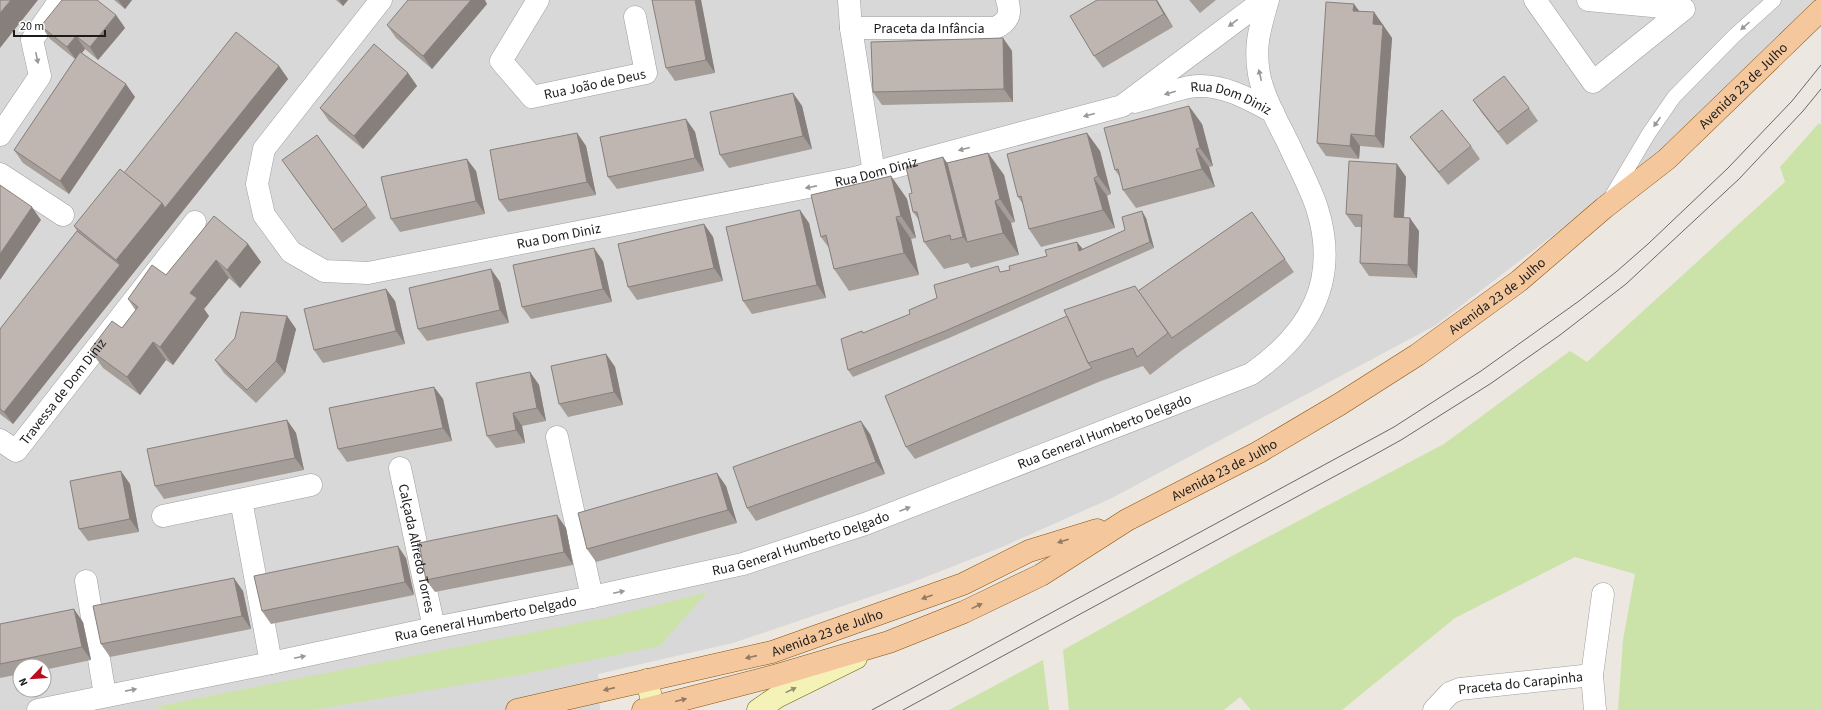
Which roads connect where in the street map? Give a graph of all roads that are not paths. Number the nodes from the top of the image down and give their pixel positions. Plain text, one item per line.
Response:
1 (60, 0) edge
2 (381, 0) edge
3 (538, 0) edge
4 (849, 0) edge
5 (1007, 0) edge
6 (1264, 0) edge
7 (1268, 0) edge
8 (1535, 0) edge
9 (1588, 0) edge
10 (1774, 0) edge
11 (1821, 10) edge
12 (635, 17) dead end
13 (851, 28) junction
14 (1122, 106) junction
15 (1273, 112) junction
16 (0, 135) edge
17 (874, 173) junction
18 (0, 174) edge
19 (1604, 208) junction
20 (63, 215) dead end
21 (195, 222) dead end
22 (557, 437) dead end
23 (0, 440) edge
24 (400, 468) dead end
25 (311, 486) dead end
26 (241, 500) junction
27 (163, 516) dead end
28 (1127, 520) junction
29 (86, 581) dead end
30 (1603, 594) dead end
31 (592, 598) junction
32 (434, 628) junction
33 (889, 642) junction
34 (271, 664) junction
35 (1592, 675) junction
36 (647, 680) junction
37 (105, 695) junction
38 (650, 709) edge
39 (38, 710) edge
40 (518, 710) edge
41 (758, 710) edge
42 (1434, 710) edge
43 (1595, 710) edge

1 -> 16 street
17 -> 2 street, Rua Dom Diniz
3 - 12 street, Rua João de Deus
4 - 13 street, Praceta da Infância
5 - 13 street, Praceta da Infância
6 -> 14 street, Rua Dom Diniz
15 -> 7 street, Rua Dom Diniz
8 - 9 street
10 -> 19 lane
11 - 19 main road, Avenida 23 de Julho
13 - 17 street, Praceta da Infância
15 -> 14 street, Rua Dom Diniz
14 -> 17 street, Rua Dom Diniz
31 -> 15 street, Rua General Humberto Delgado
18 - 20 street
19 - 28 main road, Avenida 23 de Julho
21 - 23 street, Travessa de Dom Diniz
22 - 31 street
24 - 32 street, Calçada Alfredo Torres
25 - 26 street
26 - 27 street
26 - 34 street
33 -> 28 main road, Avenida 23 de Julho
28 -> 36 main road, Avenida 23 de Julho
29 - 37 street
30 - 35 street
31 - 32 street, Rua General Humberto Delgado
34 -> 32 street, Rua General Humberto Delgado
38 -> 33 main road, Avenida 23 de Julho
41 -> 33 street
37 -> 34 street, Rua General Humberto Delgado
35 - 42 street, Praceta do Carapinha
35 - 43 street
36 - 38 street
36 -> 40 main road, Avenida 23 de Julho
37 - 39 street, Rua General Humberto Delgado

